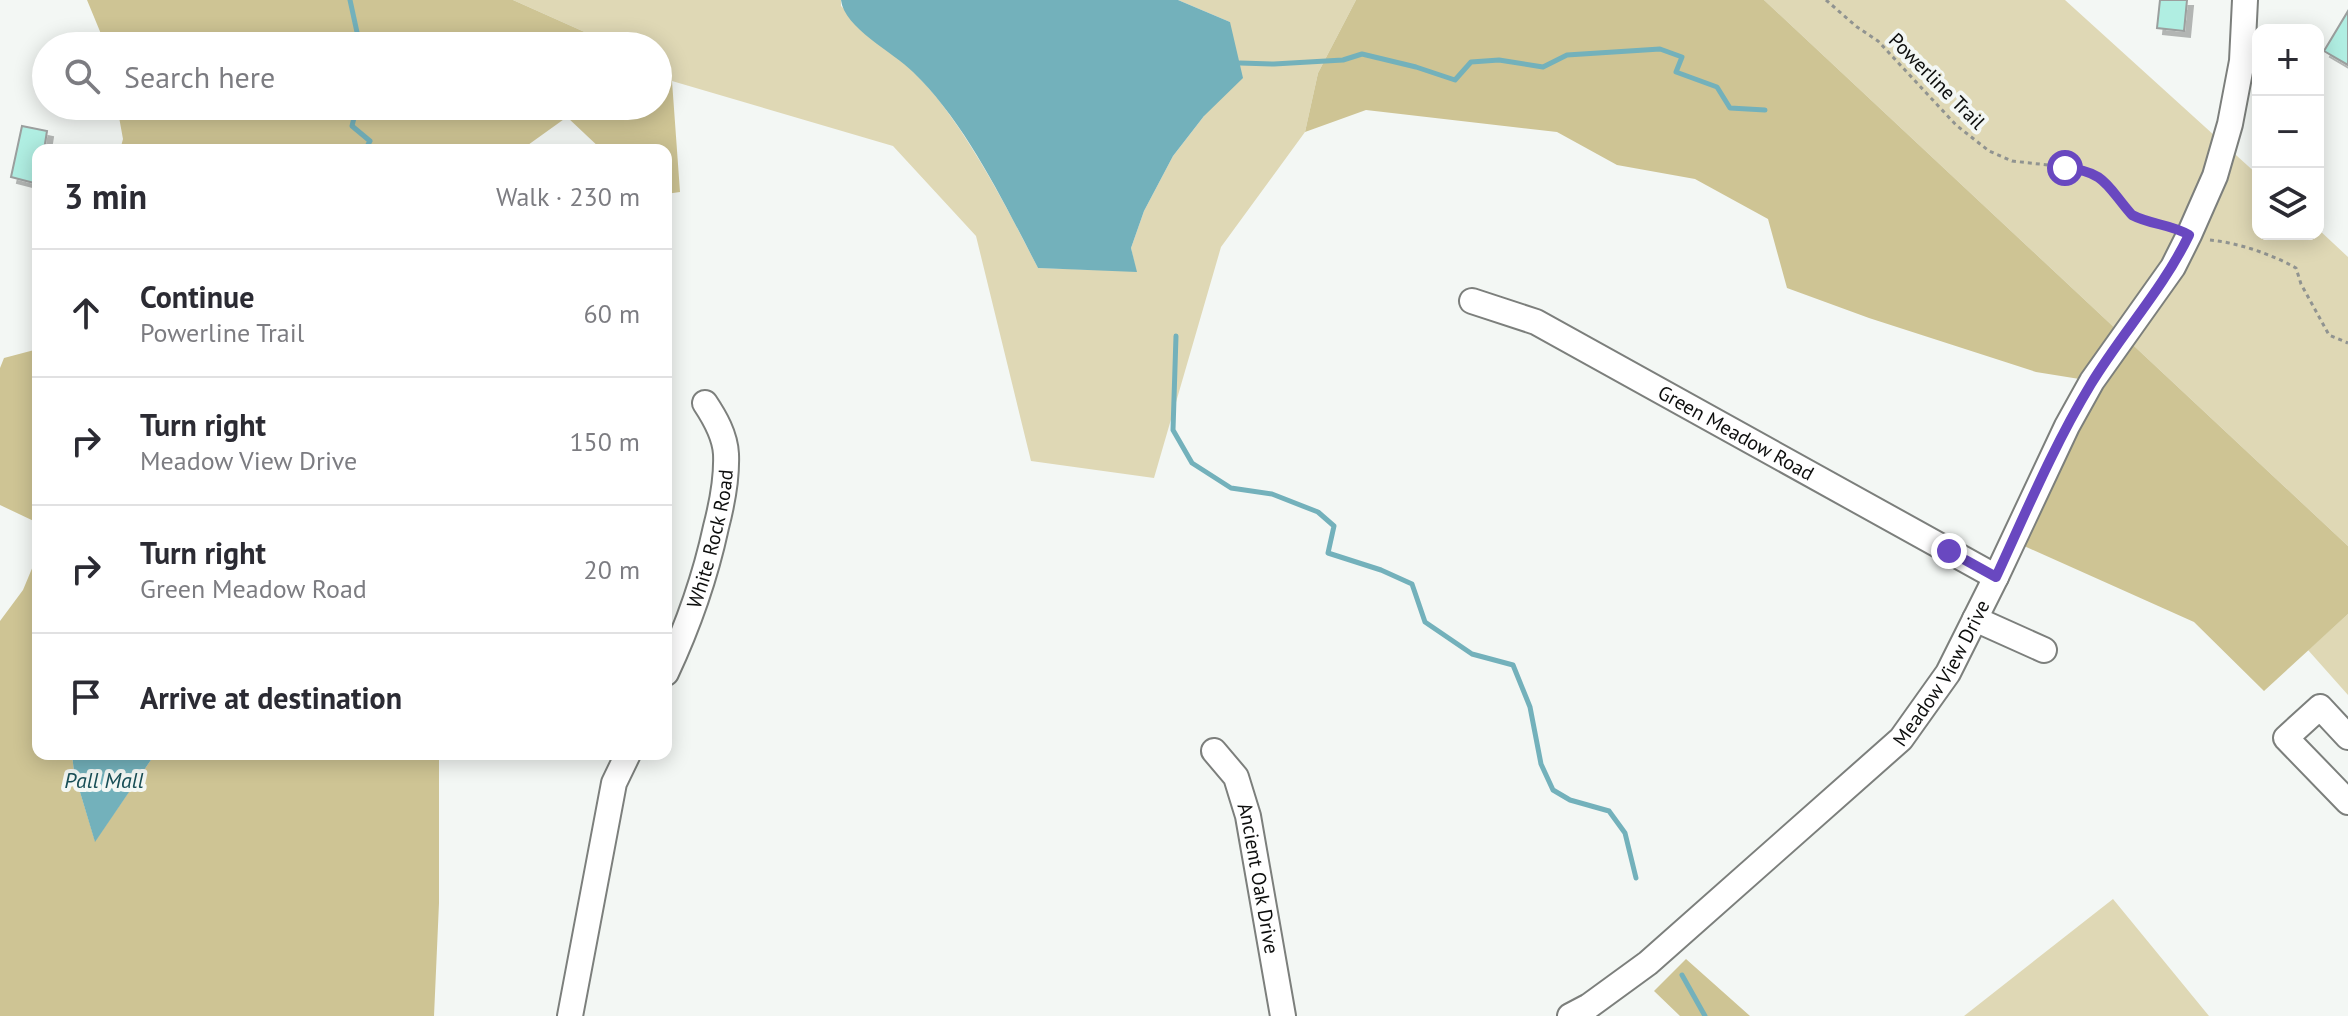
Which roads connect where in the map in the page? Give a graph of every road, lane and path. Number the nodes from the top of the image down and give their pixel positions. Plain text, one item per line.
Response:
1 (1826, 0) edge
2 (2245, 0) edge
3 (2189, 235) junction
4 (1472, 301) dead end
5 (2348, 343) edge
6 (705, 403) dead end
7 (1996, 577) junction
8 (1975, 619) junction
9 (2044, 650) dead end
10 (672, 660) edge
11 (2348, 737) edge
12 (1214, 751) dead end
13 (625, 760) edge
14 (2348, 802) edge
15 (570, 1016) edge
16 (1283, 1016) edge
17 (1570, 1016) edge

1 - 3 path, Powerline Trail
2 - 3 street, Meadow View Drive
3 - 5 path, Powerline Trail
3 - 7 street, Meadow View Drive
4 - 7 street, Green Meadow Road
6 - 10 street, White Rock Road
7 - 8 street, Meadow View Drive
8 - 9 street
8 - 17 street, Meadow View Drive
11 - 14 street
12 - 16 street, Ancient Oak Drive
13 - 15 street

